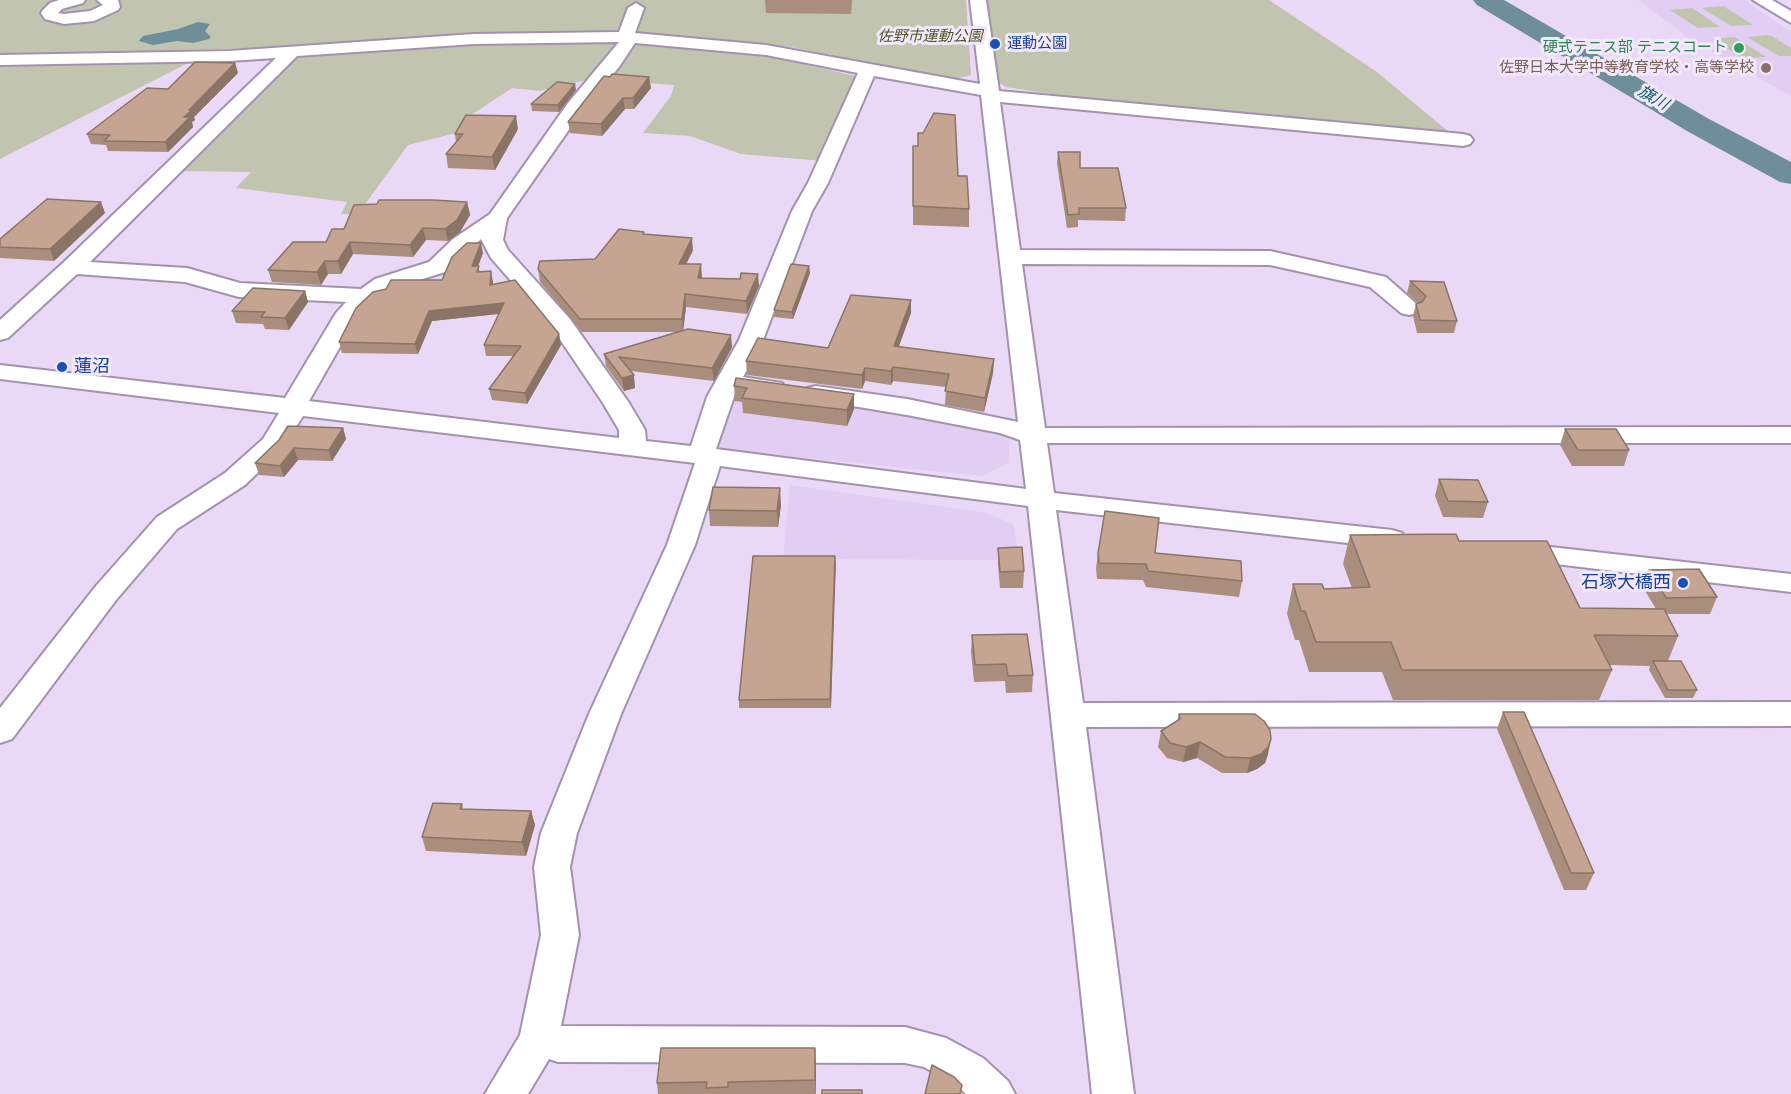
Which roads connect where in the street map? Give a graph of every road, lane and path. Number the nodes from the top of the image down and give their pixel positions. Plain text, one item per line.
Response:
1 (77, 0) edge
2 (105, 0) edge
3 (978, 0) edge
4 (1761, 0) edge
5 (636, 8) dead end
6 (1791, 18) edge
7 (74, 19) junction
8 (628, 38) junction
9 (291, 53) junction
10 (0, 60) edge
11 (31, 60) junction
12 (869, 68) junction
13 (989, 93) junction
14 (1463, 140) dead end
15 (497, 218) junction
16 (1011, 257) junction
17 (72, 267) junction
18 (366, 296) junction
19 (1408, 308) dead end
20 (0, 333) edge
21 (0, 372) edge
22 (727, 382) junction
23 (293, 408) junction
24 (1032, 435) junction
25 (1791, 435) edge
26 (633, 449) junction
27 (705, 456) junction
28 (1040, 499) junction
29 (1423, 542) edge
30 (1494, 550) edge
31 (1791, 583) edge
32 (1791, 714) edge
33 (1068, 715) junction
34 (0, 731) edge
35 (539, 1039) junction
36 (506, 1094) edge
37 (994, 1094) edge
38 (1113, 1094) edge

1 - 7 street
2 - 7 street
3 - 13 street
4 - 6 street
5 - 8 street
7 - 11 street
8 - 9 street
8 - 12 street
8 - 15 street
9 - 11 street
9 - 17 street
10 - 11 street
12 - 13 street
12 - 22 street
13 - 14 street
13 - 16 street
15 - 18 street
15 - 26 street
16 - 19 street
16 - 24 street
17 - 18 street
17 - 20 street
18 - 23 street
21 - 23 street
22 - 24 street
22 - 27 street
23 - 26 street
23 - 34 street
24 - 25 street
24 - 28 street
26 - 27 street
27 - 28 street
27 - 35 street
28 - 29 street
28 - 33 street
30 - 31 street
32 - 33 street
33 - 38 street
35 - 36 street
35 - 37 street

